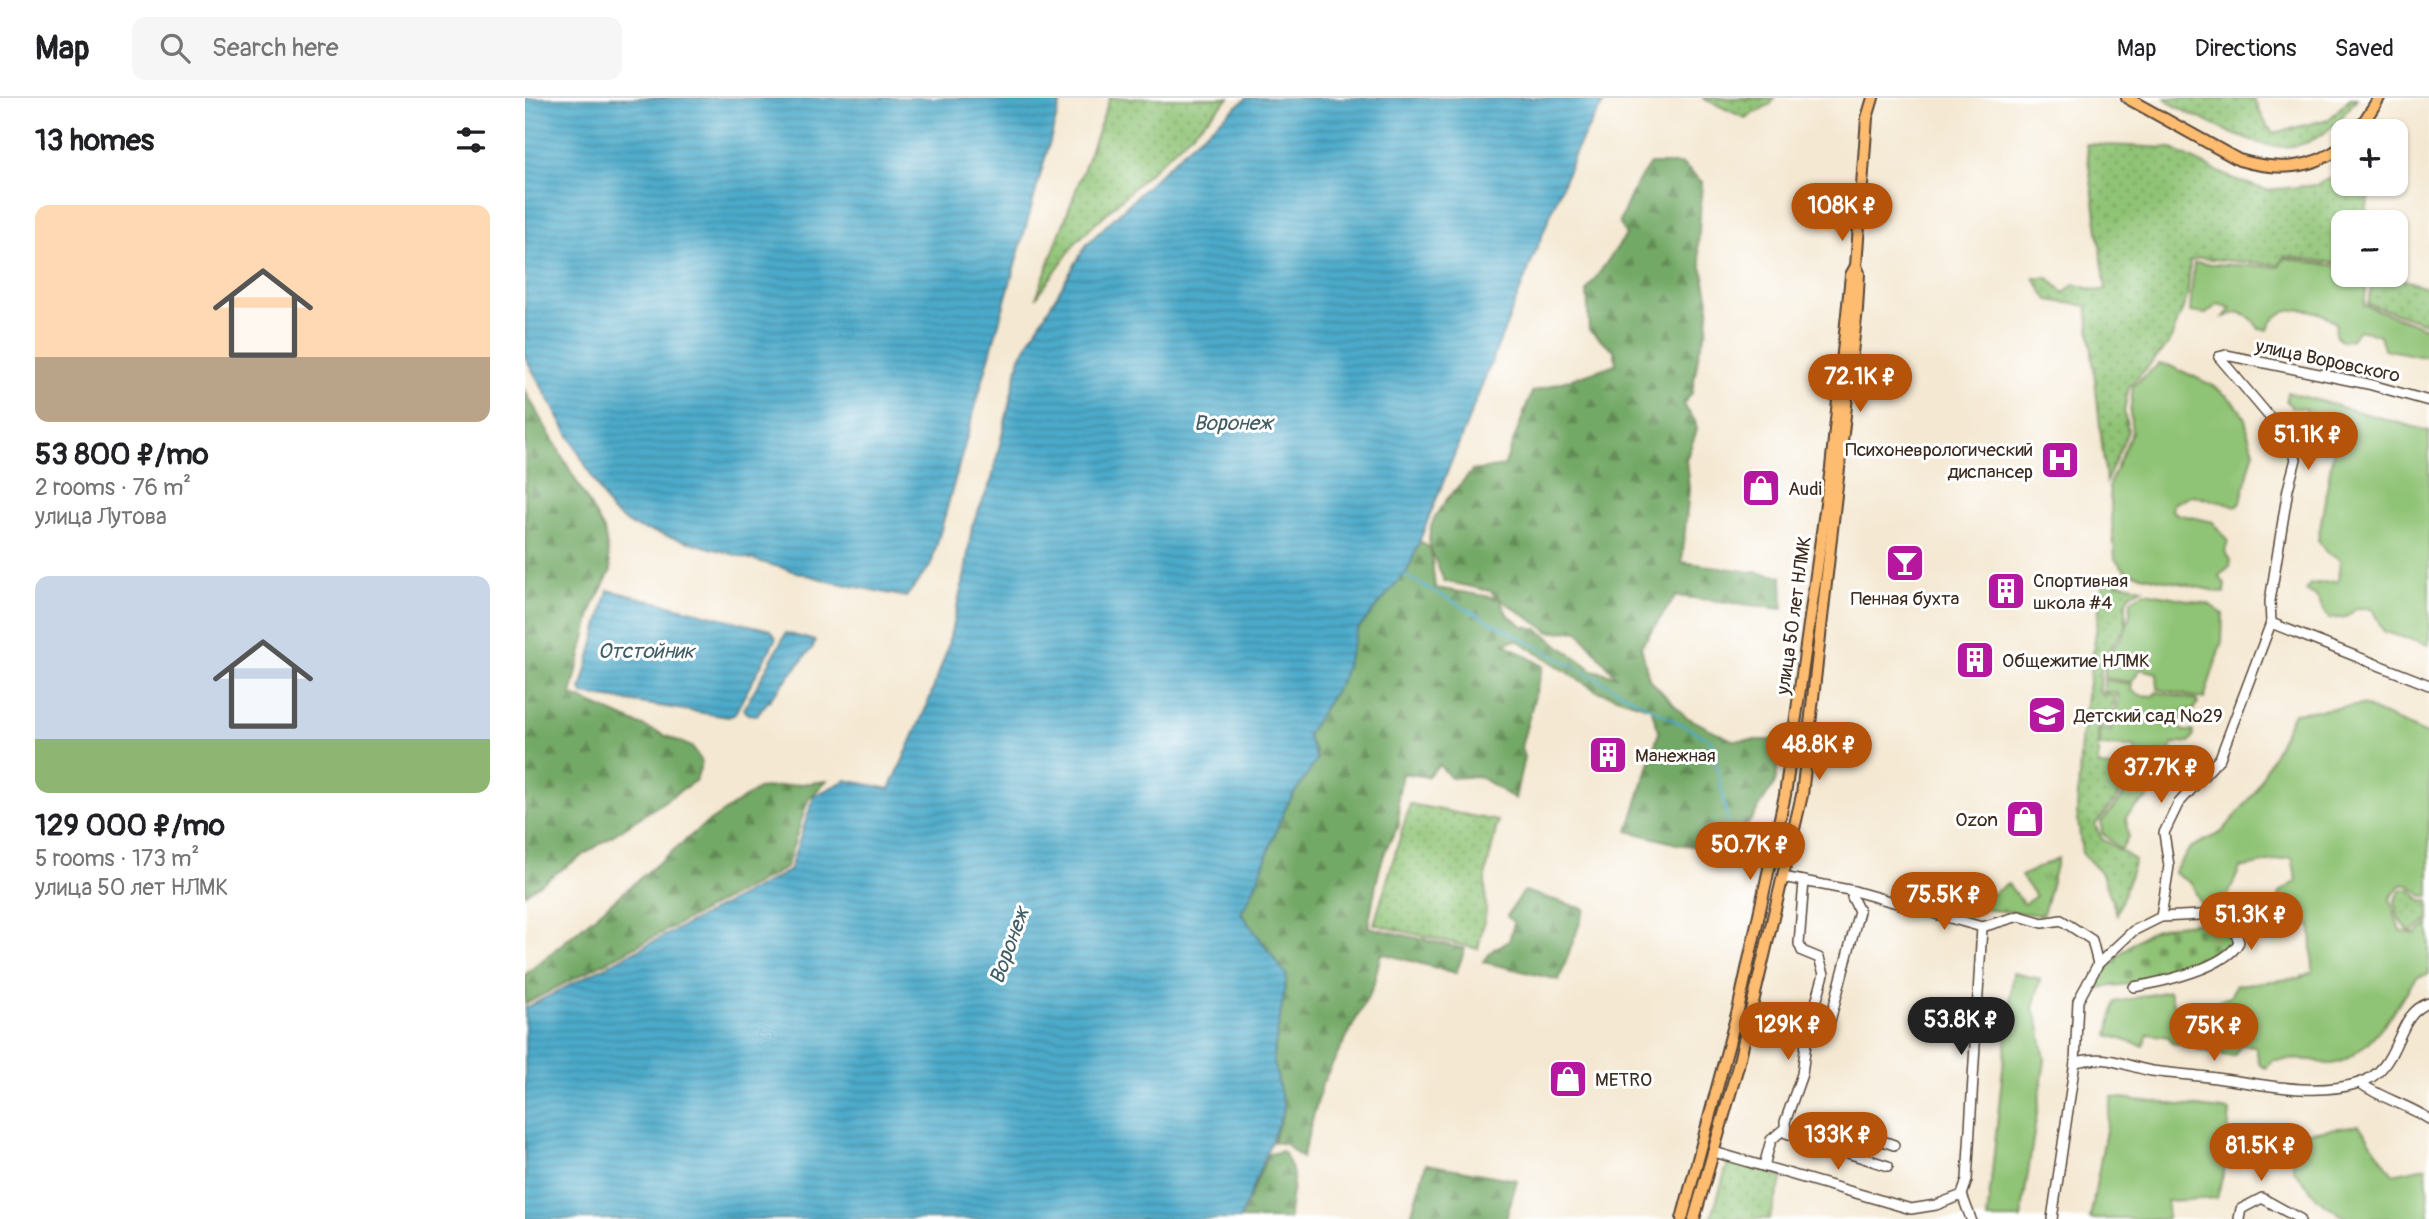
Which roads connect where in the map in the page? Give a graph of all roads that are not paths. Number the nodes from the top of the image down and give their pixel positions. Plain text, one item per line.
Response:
1 (1874, 98) edge
2 (2127, 98) edge
3 (2379, 98) edge
4 (2366, 119) edge
5 (2331, 155) edge
6 (2429, 401) edge
7 (1839, 427) junction
8 (2271, 623) junction
9 (2429, 685) edge
10 (1783, 880) junction
11 (1804, 881) junction
12 (1854, 891) junction
13 (2161, 918) junction
14 (1982, 927) junction
15 (2098, 964) junction
16 (2134, 987) dead end
17 (2429, 1003) edge
18 (1807, 1035) junction
19 (1729, 1046) junction
20 (2075, 1062) junction
21 (1738, 1066) junction
22 (2360, 1083) junction
23 (2429, 1119) edge
24 (1785, 1128) junction
25 (1816, 1144) junction
26 (1894, 1144) dead end
27 (1714, 1152) junction
28 (1764, 1166) junction
29 (1888, 1166) dead end
30 (1962, 1195) junction
31 (1682, 1219) edge
32 (1694, 1219) edge
33 (1971, 1219) edge
34 (2052, 1219) edge
35 (2239, 1219) edge
36 (2299, 1219) edge

1 - 7 main road, улица 50 лет НЛМК
2 - 5 main road
3 - 4 main road
6 - 8 street, улица Воровского
7 - 10 main road, улица 50 лет НЛМК
7 - 19 main road, улица 50 лет НЛМК
8 - 9 street
8 - 13 street
10 - 11 street
10 - 21 main road, улица 50 лет НЛМК
11 - 12 street
11 - 18 street
12 - 14 street
12 - 18 street
13 - 15 street
13 - 16 street
14 - 15 street
14 - 30 street
15 - 20 street
17 - 22 street
18 - 24 street
19 - 21 main road
19 - 31 main road, улица 50 лет НЛМК
20 - 22 street
20 - 34 street
21 - 27 main road, улица 50 лет НЛМК
22 - 23 street
24 - 25 street
24 - 28 street
25 - 26 street
25 - 29 street
27 - 28 street
27 - 32 main road
28 - 30 street
30 - 33 street
35 - 36 street

